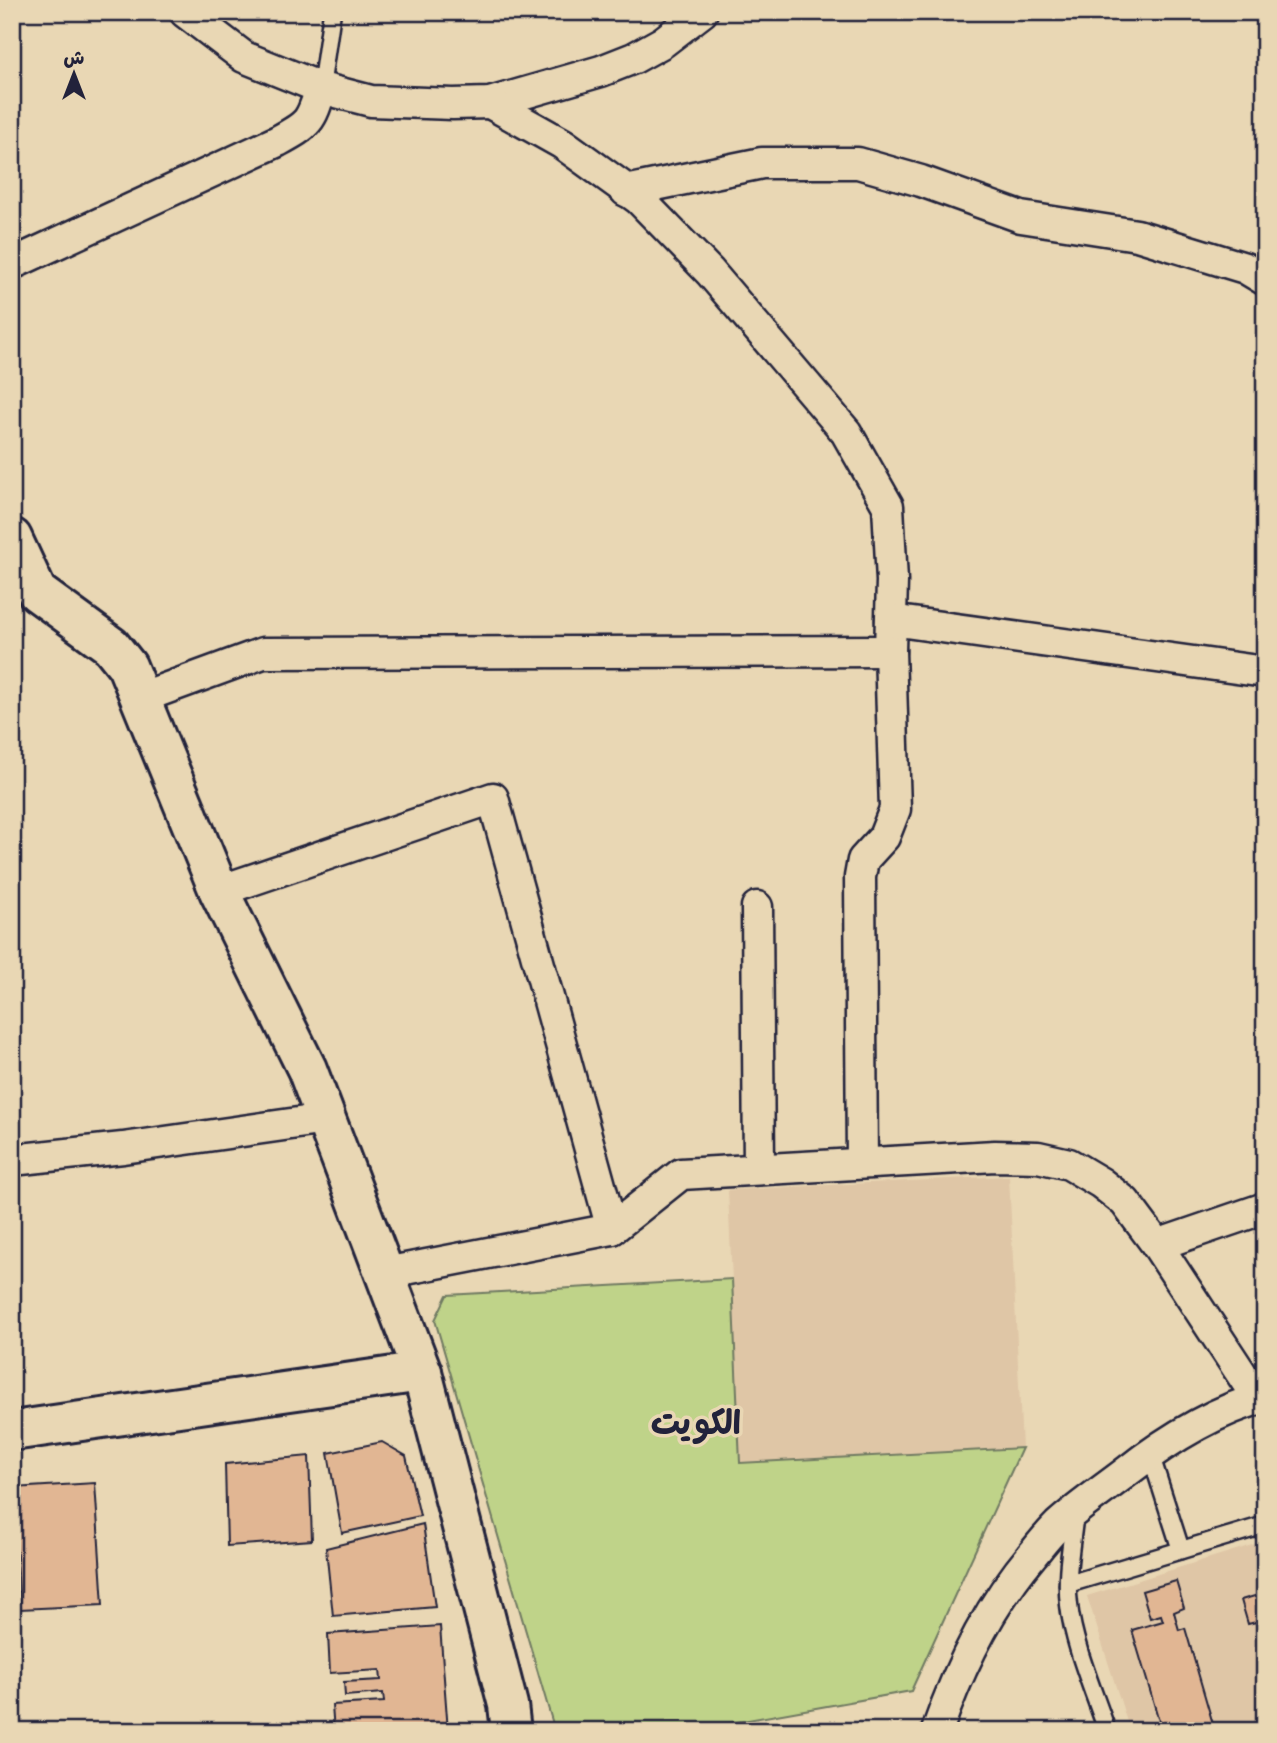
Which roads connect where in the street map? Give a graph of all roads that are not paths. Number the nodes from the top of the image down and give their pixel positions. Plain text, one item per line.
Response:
1 (185, 12) edge
2 (332, 12) edge
3 (702, 12) edge
4 (321, 88) junction
5 (490, 103) junction
6 (626, 191) junction
7 (12, 264) edge
8 (1265, 280) edge
9 (12, 538) edge
10 (19, 575) edge
11 (891, 620) junction
12 (890, 651) junction
13 (1265, 672) edge
14 (140, 698) junction
15 (219, 891) junction
16 (757, 907) dead end
17 (326, 1119) junction
18 (12, 1160) edge
19 (862, 1163) junction
20 (759, 1169) junction
21 (1265, 1208) edge
22 (612, 1229) junction
23 (1157, 1245) junction
24 (385, 1273) junction
25 (422, 1371) junction
26 (1261, 1398) edge
27 (12, 1431) edge
28 (1150, 1453) junction
29 (1075, 1511) junction
30 (1265, 1525) edge
31 (1181, 1550) junction
32 (1068, 1584) junction
33 (511, 1731) edge
34 (937, 1731) edge
35 (1107, 1731) edge

1 - 4 street
2 - 4 lane
3 - 5 street
4 - 5 street
4 - 7 street
5 - 6 street
6 - 8 street
6 - 11 street
9 - 10 street
10 - 14 street
11 - 12 street
11 - 13 street
12 - 14 street
12 - 19 street
14 - 15 street
15 - 17 street
15 - 22 street
16 - 20 street
17 - 18 street
17 - 24 street
19 - 20 street
19 - 23 street
20 - 22 street
21 - 23 street
22 - 24 street
23 - 26 street
24 - 25 street
25 - 27 street
25 - 33 street
26 - 28 street
28 - 29 street
28 - 31 lane
29 - 32 lane
29 - 34 street
30 - 31 lane
31 - 32 lane
32 - 35 lane

